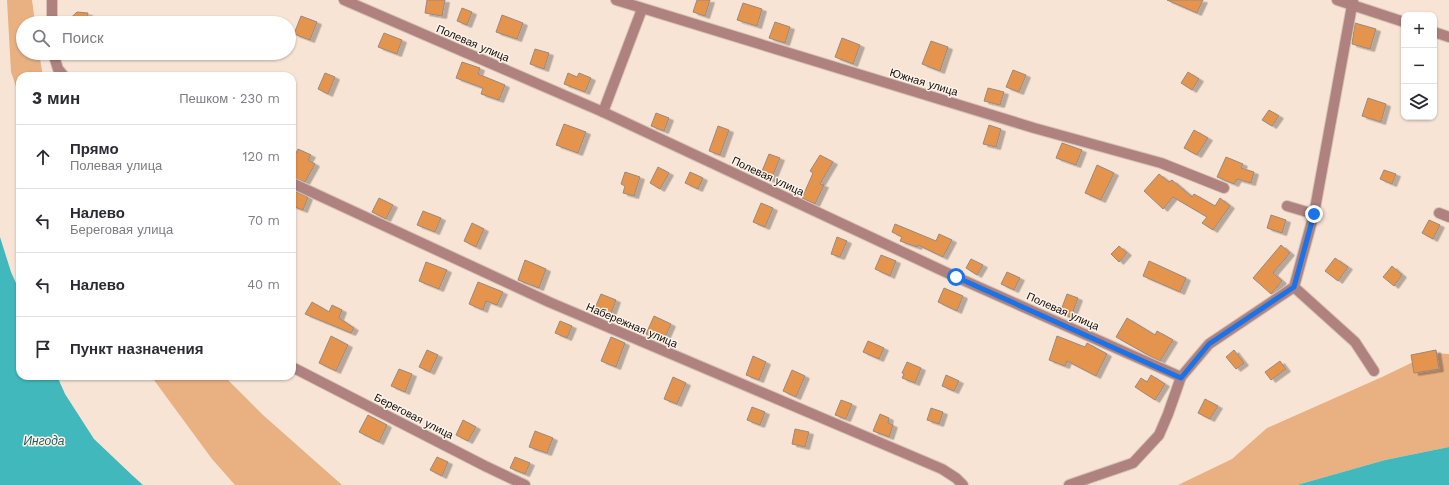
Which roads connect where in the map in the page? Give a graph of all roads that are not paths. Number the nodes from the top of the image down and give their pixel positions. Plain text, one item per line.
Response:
1 (52, 0) edge
2 (344, 0) edge
3 (616, 0) edge
4 (1336, 0) edge
5 (1352, 2) edge
6 (642, 9) junction
7 (52, 16) edge
8 (1401, 21) edge
9 (1437, 33) edge
10 (1449, 37) edge
11 (56, 60) edge
12 (61, 72) edge
13 (603, 112) junction
14 (296, 185) edge
15 (1224, 188) dead end
16 (1286, 206) dead end
17 (1439, 212) dead end
18 (1314, 214) junction
19 (1449, 217) edge
20 (1294, 287) junction
21 (296, 368) edge
22 (1374, 371) dead end
23 (1181, 378) junction
24 (525, 485) edge
25 (963, 485) edge
26 (1069, 485) edge

1 - 7 street
2 - 13 street, Полевая улица
3 - 6 street, Южная улица
4 - 5 street
5 - 8 street
5 - 18 street
6 - 13 street
6 - 15 street, Южная улица
9 - 10 street
11 - 12 street
13 - 23 street, Полевая улица
14 - 25 street, Набережная улица
16 - 18 street
17 - 19 street
18 - 20 street
20 - 22 street
20 - 23 street
21 - 24 street, Береговая улица
23 - 26 street

